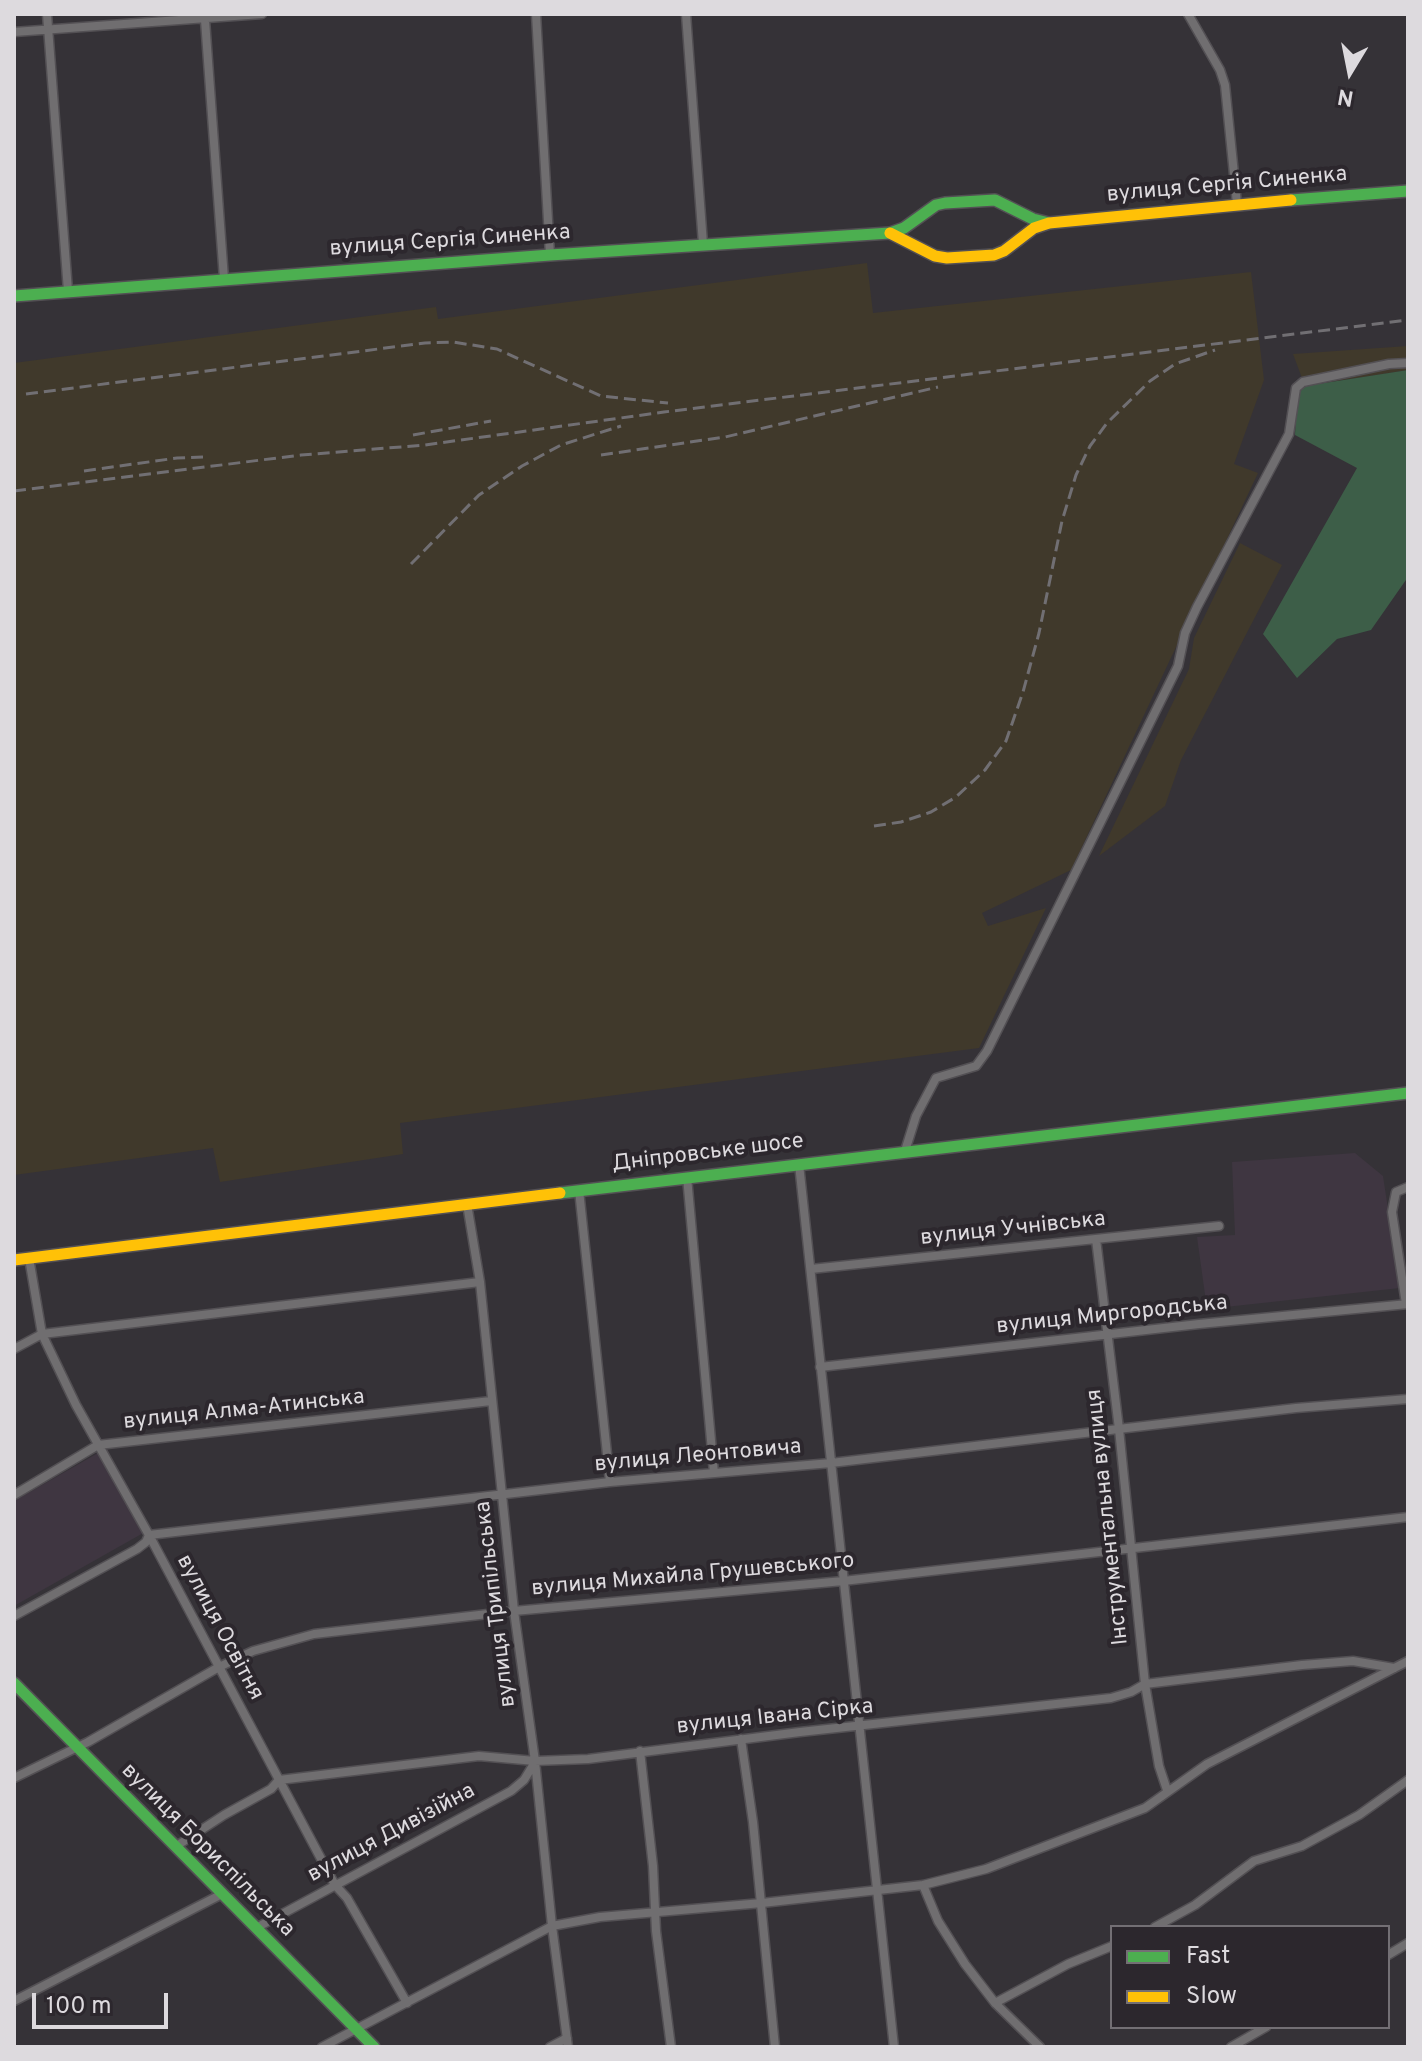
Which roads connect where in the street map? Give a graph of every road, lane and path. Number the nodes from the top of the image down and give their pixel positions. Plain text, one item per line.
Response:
1 (47, 14) edge
2 (262, 14) edge
3 (536, 14) edge
4 (686, 14) edge
5 (1188, 14) edge
6 (205, 20) junction
7 (48, 31) junction
8 (14, 32) edge
9 (1408, 191) edge
10 (1237, 204) junction
11 (1049, 223) junction
12 (890, 233) junction
13 (703, 244) junction
14 (550, 255) junction
15 (224, 279) junction
16 (68, 291) junction
17 (14, 296) edge
18 (1408, 363) edge
19 (1408, 1093) edge
20 (905, 1151) junction
21 (799, 1164) junction
22 (687, 1177) junction
23 (1408, 1187) edge
24 (579, 1190) junction
25 (467, 1204) junction
26 (1219, 1226) dead end
27 (1096, 1239) junction
28 (29, 1258) junction
29 (14, 1260) edge
30 (811, 1269) junction
31 (480, 1282) junction
32 (1407, 1304) edge
33 (42, 1334) junction
34 (1107, 1336) junction
35 (14, 1349) edge
36 (820, 1367) junction
37 (1408, 1399) edge
38 (491, 1401) junction
39 (1119, 1429) junction
40 (98, 1445) junction
41 (831, 1463) junction
42 (714, 1473) junction
43 (610, 1482) junction
44 (14, 1495) edge
45 (502, 1495) junction
46 (1408, 1517) edge
47 (149, 1535) junction
48 (1132, 1548) junction
49 (843, 1581) junction
50 (514, 1611) junction
51 (14, 1616) edge
52 (1408, 1661) edge
53 (219, 1667) junction
54 (1394, 1668) junction
55 (14, 1683) edge
56 (1145, 1684) junction
57 (859, 1726) junction
58 (741, 1739) junction
59 (76, 1748) junction
60 (640, 1751) junction
61 (535, 1761) junction
62 (14, 1778) edge
63 (279, 1780) junction
64 (1408, 1780) edge
65 (1167, 1790) junction
66 (175, 1847) junction
67 (335, 1885) junction
68 (923, 1885) junction
69 (878, 1890) junction
70 (222, 1894) junction
71 (762, 1903) junction
72 (657, 1911) junction
73 (1159, 1925) edge
74 (552, 1926) junction
75 (256, 1928) junction
76 (1408, 1943) edge
77 (1110, 1947) edge
78 (1390, 1954) edge
79 (14, 2001) edge
80 (407, 2003) junction
81 (995, 2003) junction
82 (1262, 2029) edge
83 (357, 2030) junction
84 (568, 2042) edge
85 (322, 2047) edge
86 (374, 2047) edge
87 (550, 2047) edge
88 (671, 2047) edge
89 (775, 2047) edge
90 (894, 2047) edge
91 (1040, 2047) edge
92 (1231, 2047) edge

1 - 7 street
2 - 6 street
3 - 14 street
4 - 13 street
5 - 10 street
6 - 7 street
6 - 15 street
7 - 8 street
7 - 16 street
9 - 10 street, вулиця Сергія Синенка
10 - 11 street, вулиця Сергія Синенка
11 - 12 street, вулиця Сергія Синенка
11 - 12 street, вулиця Сергія Синенка
12 - 13 street, вулиця Сергія Синенка
13 - 14 street, вулиця Сергія Синенка
14 - 15 street, вулиця Сергія Синенка
15 - 16 street, вулиця Сергія Синенка
16 - 17 street, вулиця Сергія Синенка
18 - 20 street
19 - 20 street, Дніпровське шосе
20 - 21 street, Дніпровське шосе
21 - 22 street, Дніпровське шосе
21 - 30 street
22 - 24 street, Дніпровське шосе
22 - 42 street
23 - 32 street
24 - 25 street, Дніпровське шосе
24 - 43 street
25 - 28 street, Дніпровське шосе
25 - 31 street, вулиця Трипільська
26 - 27 street, вулиця Учнівська
27 - 30 street, вулиця Учнівська
27 - 34 street, Інструментальна вулиця
28 - 29 street, Дніпровське шосе
28 - 33 street, вулиця Освітня
30 - 36 street
31 - 33 street
31 - 38 street, вулиця Трипільська
32 - 34 street, вулиця Миргородська
33 - 35 street
33 - 40 street, вулиця Освітня
34 - 36 street, вулиця Миргородська
34 - 39 street, Інструментальна вулиця
36 - 41 street
37 - 39 street, вулиця Леонтовича
38 - 40 street, вулиця Алма-Атинська
38 - 45 street, вулиця Трипільська
39 - 41 street, вулиця Леонтовича
39 - 48 street, Інструментальна вулиця
40 - 44 street, вулиця Алма-Атинська
40 - 47 street, вулиця Освітня
41 - 42 street, вулиця Леонтовича
41 - 49 street
42 - 43 street, вулиця Леонтовича
43 - 45 street, вулиця Леонтовича
45 - 47 street, вулиця Леонтовича
45 - 50 street, вулиця Трипільська
46 - 48 street, вулиця Михайла Грушевського
47 - 51 street
47 - 53 street, вулиця Освітня
48 - 49 street, вулиця Михайла Грушевського
48 - 56 street, Інструментальна вулиця
49 - 50 street, вулиця Михайла Грушевського
49 - 57 street
50 - 53 street, вулиця Михайла Грушевського
50 - 61 street, вулиця Трипільська
52 - 54 street
53 - 59 street, вулиця Михайла Грушевського
53 - 63 street, вулиця Освітня
54 - 56 street, вулиця Івана Сірка
54 - 65 street
55 - 59 street, вулиця Бориспільська
56 - 57 street, вулиця Івана Сірка
56 - 65 street, Інструментальна вулиця
57 - 58 street, вулиця Івана Сірка
57 - 69 street
58 - 60 street, вулиця Івана Сірка
58 - 71 street
59 - 62 street, вулиця Михайла Грушевського
59 - 66 street, вулиця Бориспільська
60 - 61 street, вулиця Івана Сірка
60 - 72 street
61 - 63 street, вулиця Івана Сірка
61 - 67 street, вулиця Дивізійна
61 - 74 street, вулиця Трипільська
63 - 66 street, вулиця Івана Сірка
63 - 67 street, вулиця Освітня
64 - 73 street
65 - 68 street
66 - 70 street, вулиця Бориспільська
67 - 75 street, вулиця Дивізійна
67 - 80 street, вулиця Освітня
68 - 69 street
68 - 81 street
69 - 71 street
69 - 90 street
70 - 75 street, вулиця Бориспільська
70 - 79 street
71 - 72 street
71 - 89 street
72 - 74 street
72 - 88 street
74 - 80 street
74 - 84 street, вулиця Трипільська
75 - 83 street, вулиця Бориспільська
76 - 78 street
77 - 81 street
80 - 83 street
81 - 91 street
82 - 92 street
83 - 85 street
83 - 86 street, вулиця Бориспільська
84 - 87 street

